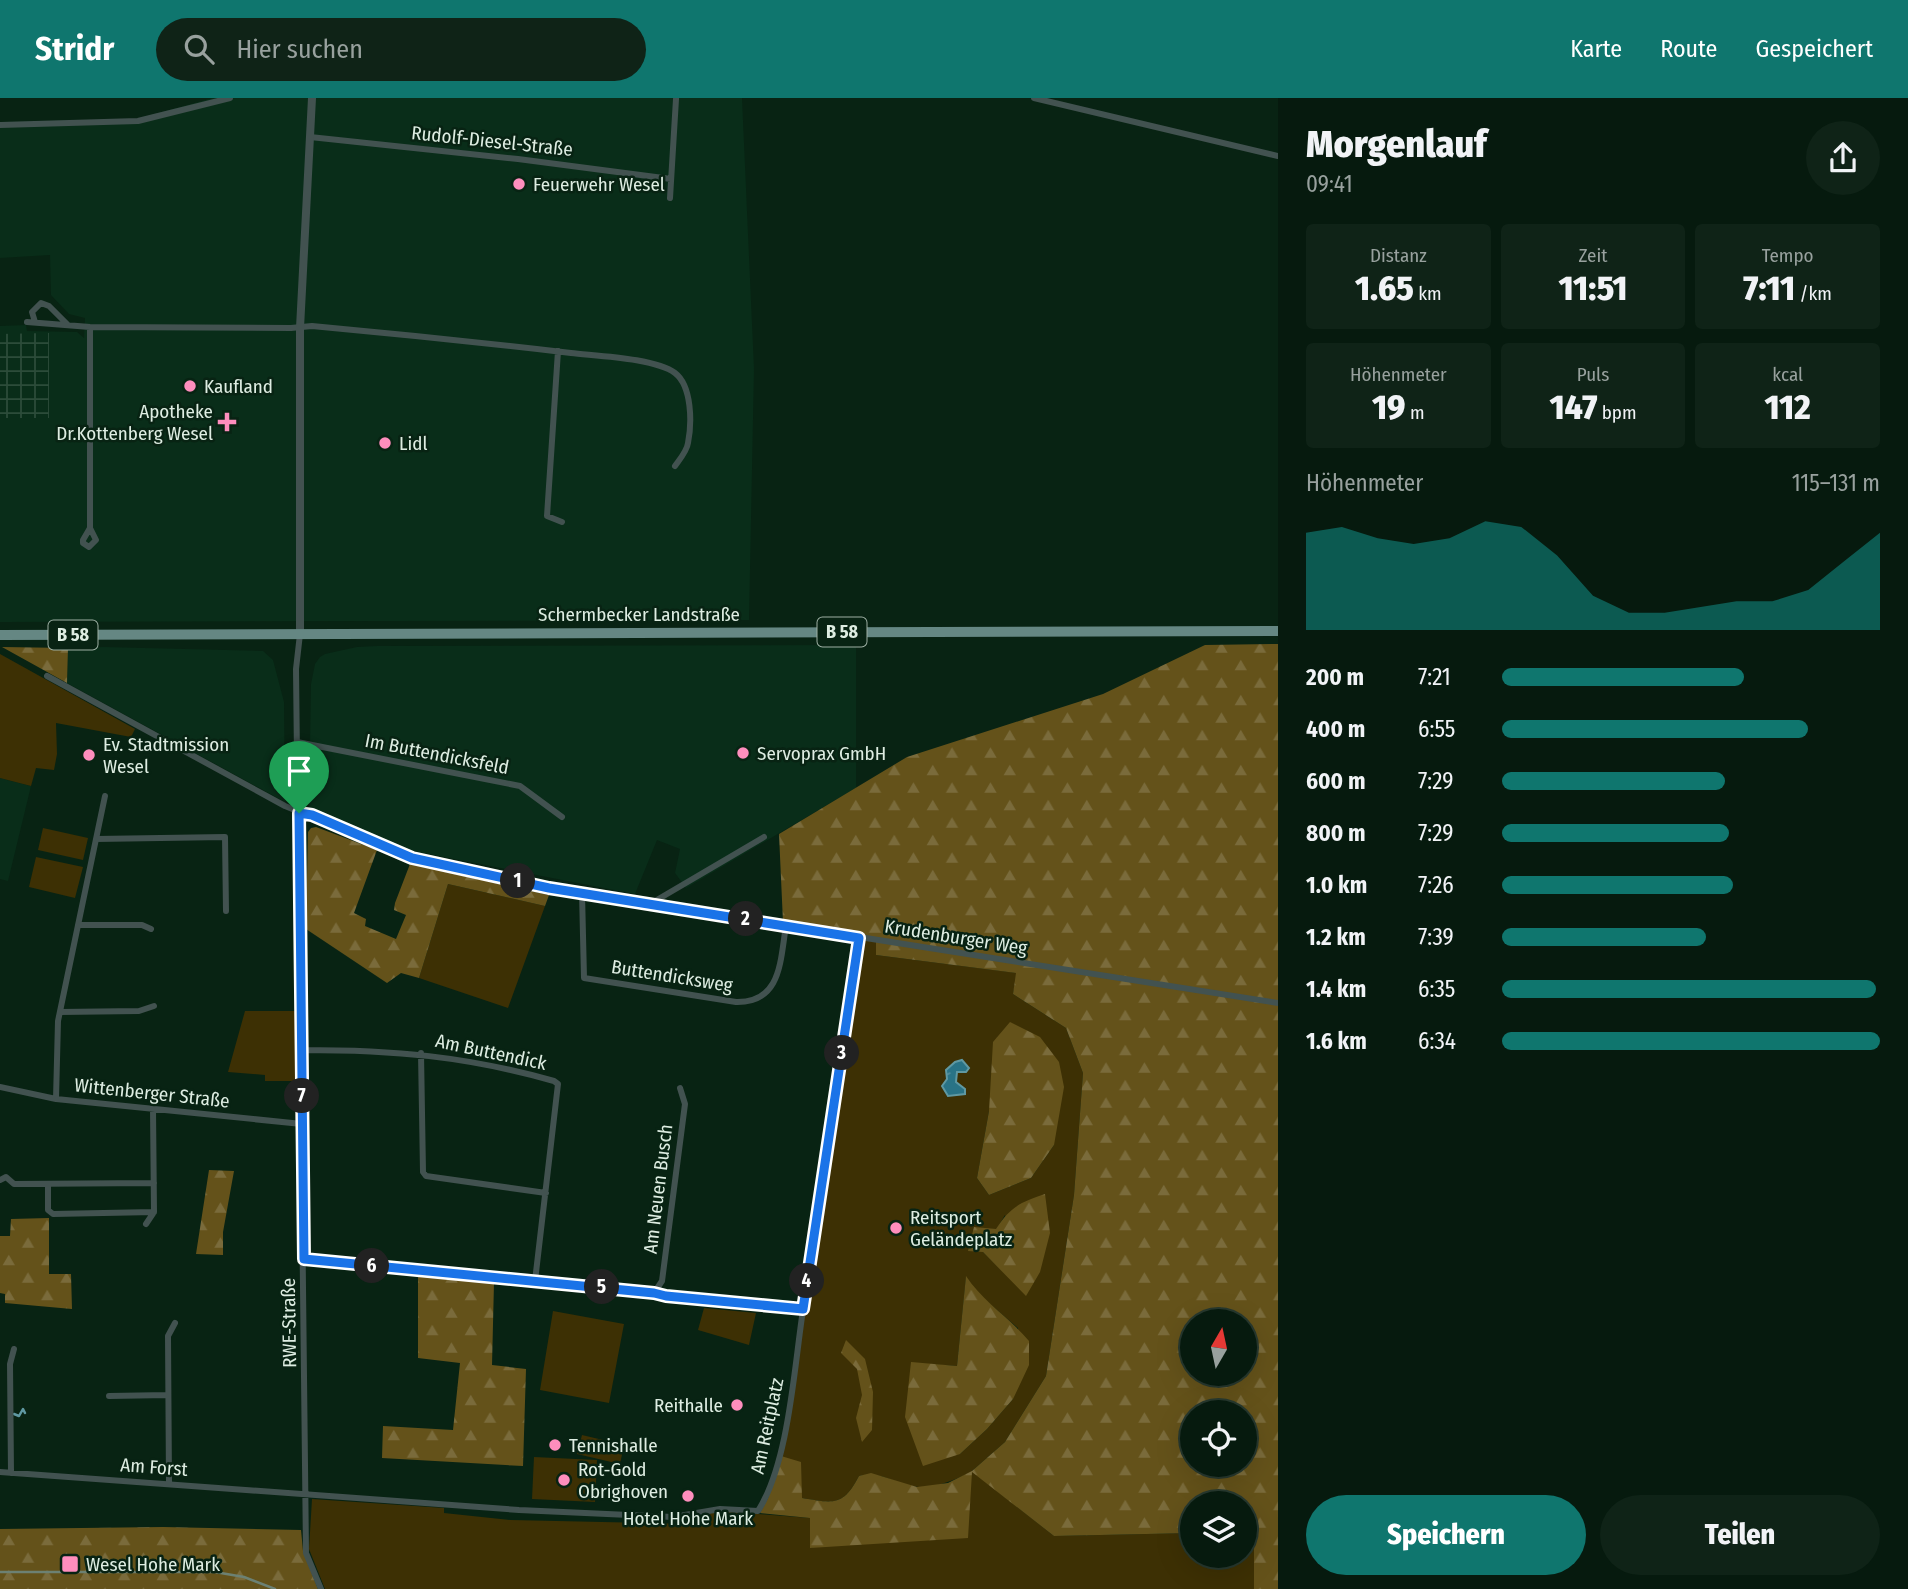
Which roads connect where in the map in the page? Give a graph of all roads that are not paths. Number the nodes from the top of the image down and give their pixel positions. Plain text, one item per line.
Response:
1 (230, 98) edge
2 (312, 98) edge
3 (1034, 98) edge
4 (676, 99) edge
5 (0, 125) edge
6 (310, 137) junction
7 (1278, 156) edge
8 (671, 179) junction
9 (670, 198) dead end
10 (26, 322) dead end
11 (36, 322) junction
12 (68, 325) junction
13 (90, 327) junction
14 (300, 328) junction
15 (558, 351) junction
16 (675, 466) dead end
17 (562, 522) dead end
18 (90, 528) dead end
19 (1278, 631) edge
20 (300, 634) junction
21 (0, 635) edge
22 (47, 676) dead end
23 (298, 743) junction
24 (105, 796) dead end
25 (299, 813) junction
26 (562, 817) dead end
27 (764, 837) dead end
28 (96, 839) junction
29 (582, 893) junction
30 (650, 904) junction
31 (226, 911) dead end
32 (78, 925) junction
33 (786, 926) junction
34 (151, 929) dead end
35 (859, 938) junction
36 (1278, 1003) edge
37 (154, 1006) dead end
38 (60, 1012) junction
39 (302, 1050) junction
40 (421, 1053) junction
41 (0, 1087) edge
42 (680, 1088) dead end
43 (56, 1099) junction
44 (153, 1109) junction
45 (302, 1124) junction
46 (0, 1180) edge
47 (48, 1184) junction
48 (154, 1184) junction
49 (546, 1193) junction
50 (154, 1212) junction
51 (146, 1224) dead end
52 (304, 1259) junction
53 (535, 1281) junction
54 (654, 1293) junction
55 (803, 1309) junction
56 (175, 1324) dead end
57 (14, 1349) dead end
58 (168, 1395) junction
59 (109, 1396) dead end
60 (0, 1472) edge
61 (10, 1473) junction
62 (169, 1483) junction
63 (306, 1495) junction
64 (321, 1589) edge

1 - 5 street
2 - 6 street
3 - 7 street
4 - 8 street
6 - 8 street, Rudolf-Diesel-Straße
6 - 14 street
8 - 9 street
10 - 11 street
11 - 12 street
11 - 12 street
12 - 13 street
13 - 14 street
13 - 18 street
14 - 15 street
14 - 20 street
15 - 16 street
15 - 17 street
19 - 20 main road, Schermbecker Landstraße / B 58
20 - 21 main road, Schermbecker Landstraße / B 58
20 - 23 street, RWE-Straße
22 - 25 street, Krudenburger Weg
23 - 25 street, RWE-Straße
23 - 26 street, Im Buttendicksfeld
24 - 28 street
25 - 29 street, Krudenburger Weg
25 - 39 street, RWE-Straße
27 - 30 street
28 - 31 street
28 - 32 street
29 - 30 street, Krudenburger Weg
29 - 33 street, Buttendicksweg
30 - 33 street, Krudenburger Weg
32 - 34 street
32 - 38 street
33 - 35 street, Krudenburger Weg
35 - 36 street, Krudenburger Weg
35 - 55 street, Am Reitplatz
37 - 38 street
38 - 43 street
39 - 40 street, Am Buttendick
39 - 45 street, RWE-Straße
40 - 49 street
40 - 49 street, Am Buttendick
41 - 43 street, Wittenberger Straße
42 - 54 street, Am Neuen Busch
43 - 44 street, Wittenberger Straße
44 - 45 street, Wittenberger Straße
44 - 48 street
45 - 52 street, RWE-Straße
46 - 47 street
47 - 48 street
47 - 50 street
48 - 50 street
49 - 53 street, Am Buttendick
50 - 51 street
52 - 53 street
52 - 63 street, RWE-Straße
53 - 54 street
54 - 55 street
55 - 63 street, Am Reitplatz
56 - 58 street
57 - 61 street
58 - 59 street
58 - 62 street
60 - 61 street, Am Forst
61 - 62 street, Am Forst
62 - 63 street, Am Forst
63 - 64 street, RWE-Straße

